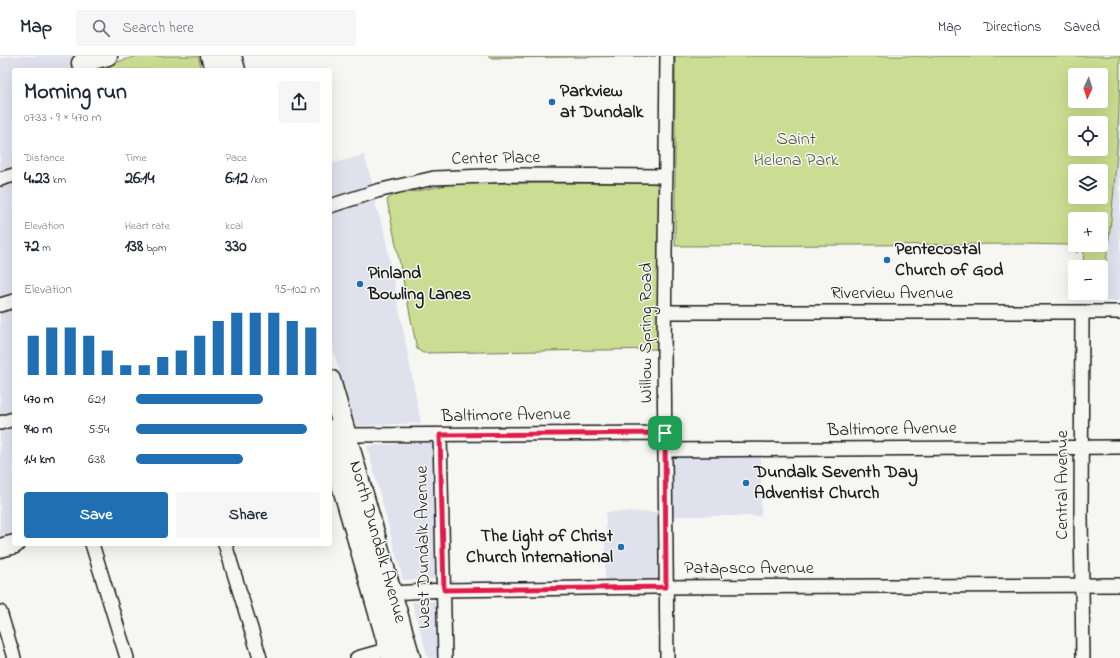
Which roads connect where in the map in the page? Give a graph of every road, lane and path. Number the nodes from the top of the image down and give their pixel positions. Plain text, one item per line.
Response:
1 (108, 56) edge
2 (211, 56) edge
3 (231, 56) edge
4 (667, 56) edge
5 (81, 63) edge
6 (215, 68) edge
7 (234, 68) edge
8 (12, 176) edge
9 (666, 176) junction
10 (0, 179) edge
11 (332, 205) edge
12 (12, 302) edge
13 (0, 305) edge
14 (665, 312) junction
15 (1082, 312) junction
16 (1120, 312) edge
17 (332, 399) edge
18 (12, 420) edge
19 (0, 423) edge
20 (665, 433) junction
21 (440, 435) junction
22 (336, 436) edge
23 (1081, 446) junction
24 (1120, 446) edge
25 (665, 450) junction
26 (12, 545) edge
27 (93, 546) edge
28 (226, 546) edge
29 (0, 548) edge
30 (1083, 586) junction
31 (1120, 586) edge
32 (666, 587) junction
33 (444, 590) junction
34 (392, 593) junction
35 (0, 612) edge
36 (390, 653) edge
37 (14, 658) edge
38 (127, 658) edge
39 (260, 658) edge
40 (357, 658) edge
41 (410, 658) edge
42 (445, 658) edge
43 (667, 658) edge
44 (1083, 658) edge

1 - 5 street
2 - 6 main road
3 - 7 main road
4 - 9 street, Willow Spring Road
8 - 10 street
9 - 11 street, Center Place
9 - 14 street, Willow Spring Road
12 - 13 street
14 - 15 street, Riverview Avenue
14 - 20 street, Willow Spring Road
15 - 16 street, Riverview Avenue
15 - 23 street, Central Avenue
17 - 22 main road, North Dundalk Avenue
18 - 19 street
20 - 21 street, Baltimore Avenue
20 - 25 street, Willow Spring Road
21 - 22 street, Baltimore Avenue
21 - 33 street, West Dundalk Avenue
22 - 34 main road, North Dundalk Avenue
22 - 36 main road, North Dundalk Avenue
23 - 24 street, Baltimore Avenue
23 - 25 street, Baltimore Avenue
23 - 30 street, Central Avenue
25 - 32 street, Willow Spring Road
26 - 29 street
27 - 38 street
28 - 39 street
30 - 31 street, Patapsco Avenue
30 - 32 street, Patapsco Avenue
30 - 44 street, Central Avenue
32 - 33 street, Patapsco Avenue
32 - 43 street, Willow Spring Road
33 - 34 street, Patapsco Avenue
33 - 42 street, West Dundalk Avenue
34 - 41 main road, North Dundalk Avenue
35 - 37 street
36 - 40 street

